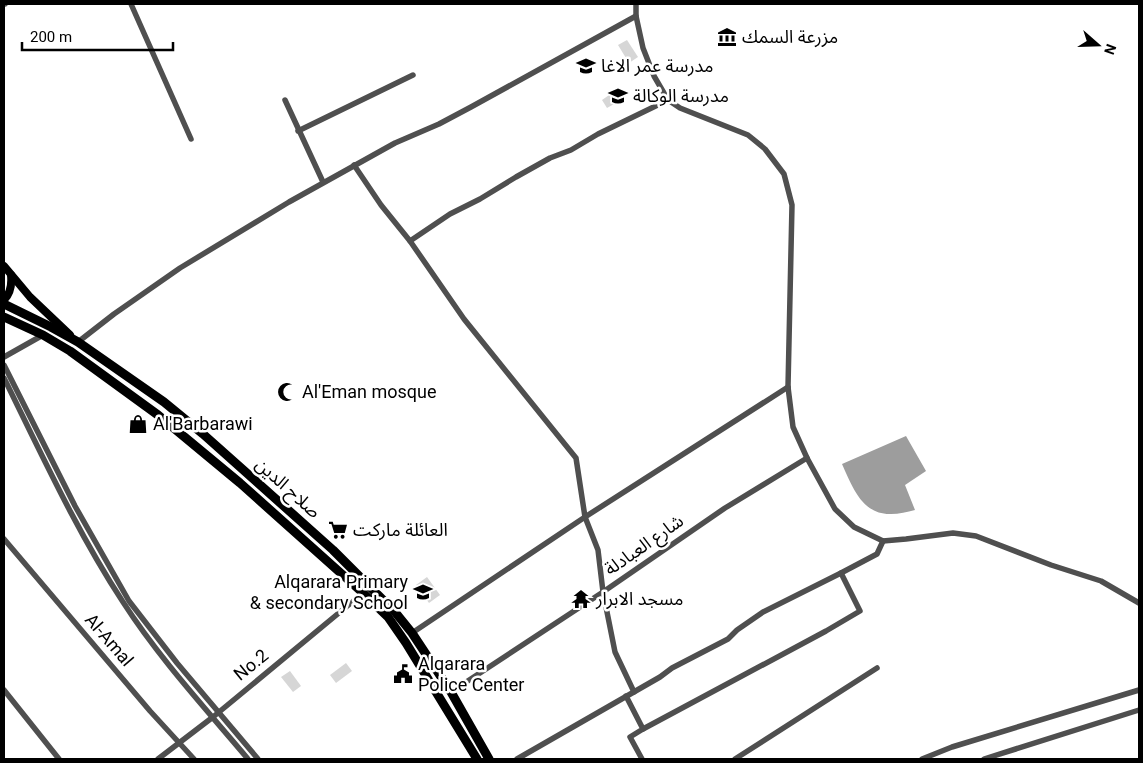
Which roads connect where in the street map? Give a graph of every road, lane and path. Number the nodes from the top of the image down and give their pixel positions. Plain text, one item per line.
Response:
1 (131, 4) edge
2 (636, 4) edge
3 (636, 16) junction
4 (413, 75) dead end
5 (285, 100) dead end
6 (668, 100) junction
7 (298, 130) junction
8 (191, 139) dead end
9 (354, 165) junction
10 (323, 182) junction
11 (410, 241) junction
12 (4, 266) edge
13 (11, 276) junction
14 (4, 300) edge
15 (4, 304) edge
16 (4, 317) edge
17 (43, 335) junction
18 (78, 342) junction
19 (4, 357) edge
20 (4, 365) edge
21 (4, 378) edge
22 (788, 387) junction
23 (203, 434) junction
24 (194, 444) junction
25 (807, 458) junction
26 (585, 517) junction
27 (4, 539) edge
28 (883, 541) junction
29 (840, 572) junction
30 (602, 592) junction
31 (362, 593) junction
32 (1139, 603) edge
33 (412, 632) junction
34 (877, 668) dead end
35 (4, 690) edge
36 (1139, 690) edge
37 (451, 692) junction
38 (634, 692) junction
39 (626, 696) junction
40 (460, 709) junction
41 (1139, 710) edge
42 (218, 712) junction
43 (451, 715) junction
44 (213, 717) junction
45 (643, 729) junction
46 (472, 731) junction
47 (462, 735) junction
48 (180, 743) junction
49 (59, 759) edge
50 (158, 759) edge
51 (194, 759) edge
52 (248, 759) edge
53 (258, 759) edge
54 (477, 759) edge
55 (489, 759) edge
56 (517, 759) edge
57 (642, 759) edge
58 (735, 759) edge
59 (922, 759) edge
60 (984, 759) edge

1 - 8 street
2 - 3 street
3 - 6 street
3 - 9 street
4 - 7 street
5 - 7 street
6 - 11 street
6 - 22 street
7 - 10 street
9 - 10 street
9 - 11 street
10 - 18 street
11 - 26 street
12 - 13 main road
13 - 14 main road
13 - 18 main road
15 - 18 highway, صلاح الدين
16 - 17 highway, صلاح الدين
17 - 19 street
17 - 24 highway, صلاح الدين
18 - 23 highway, صلاح الدين
20 - 42 street
21 - 44 street
22 - 25 street
22 - 26 street
23 - 24 highway
23 - 33 highway, صلاح الدين
24 - 31 highway, صلاح الدين
25 - 28 street
25 - 30 street, شارع العبادلة
26 - 30 street
26 - 33 street
27 - 48 street, Al-Amal
28 - 29 street
28 - 32 street
29 - 38 street
29 - 45 street
30 - 37 street, شارع العبادلة
30 - 38 street
31 - 42 street, No.2
31 - 43 highway, صلاح الدين
33 - 37 highway, صلاح الدين
34 - 58 street
35 - 49 street
36 - 59 street
37 - 40 highway, صلاح الدين
38 - 39 street
39 - 45 street
39 - 56 street
40 - 43 highway
40 - 46 highway, صلاح الدين
41 - 60 street
42 - 44 street, No.2
42 - 53 street
43 - 47 highway, صلاح الدين
44 - 48 street, No.2
44 - 52 street
45 - 57 street
46 - 47 highway
46 - 55 highway, صلاح الدين
47 - 54 highway, صلاح الدين
48 - 50 street, No.2
48 - 51 street, Al-Amal

